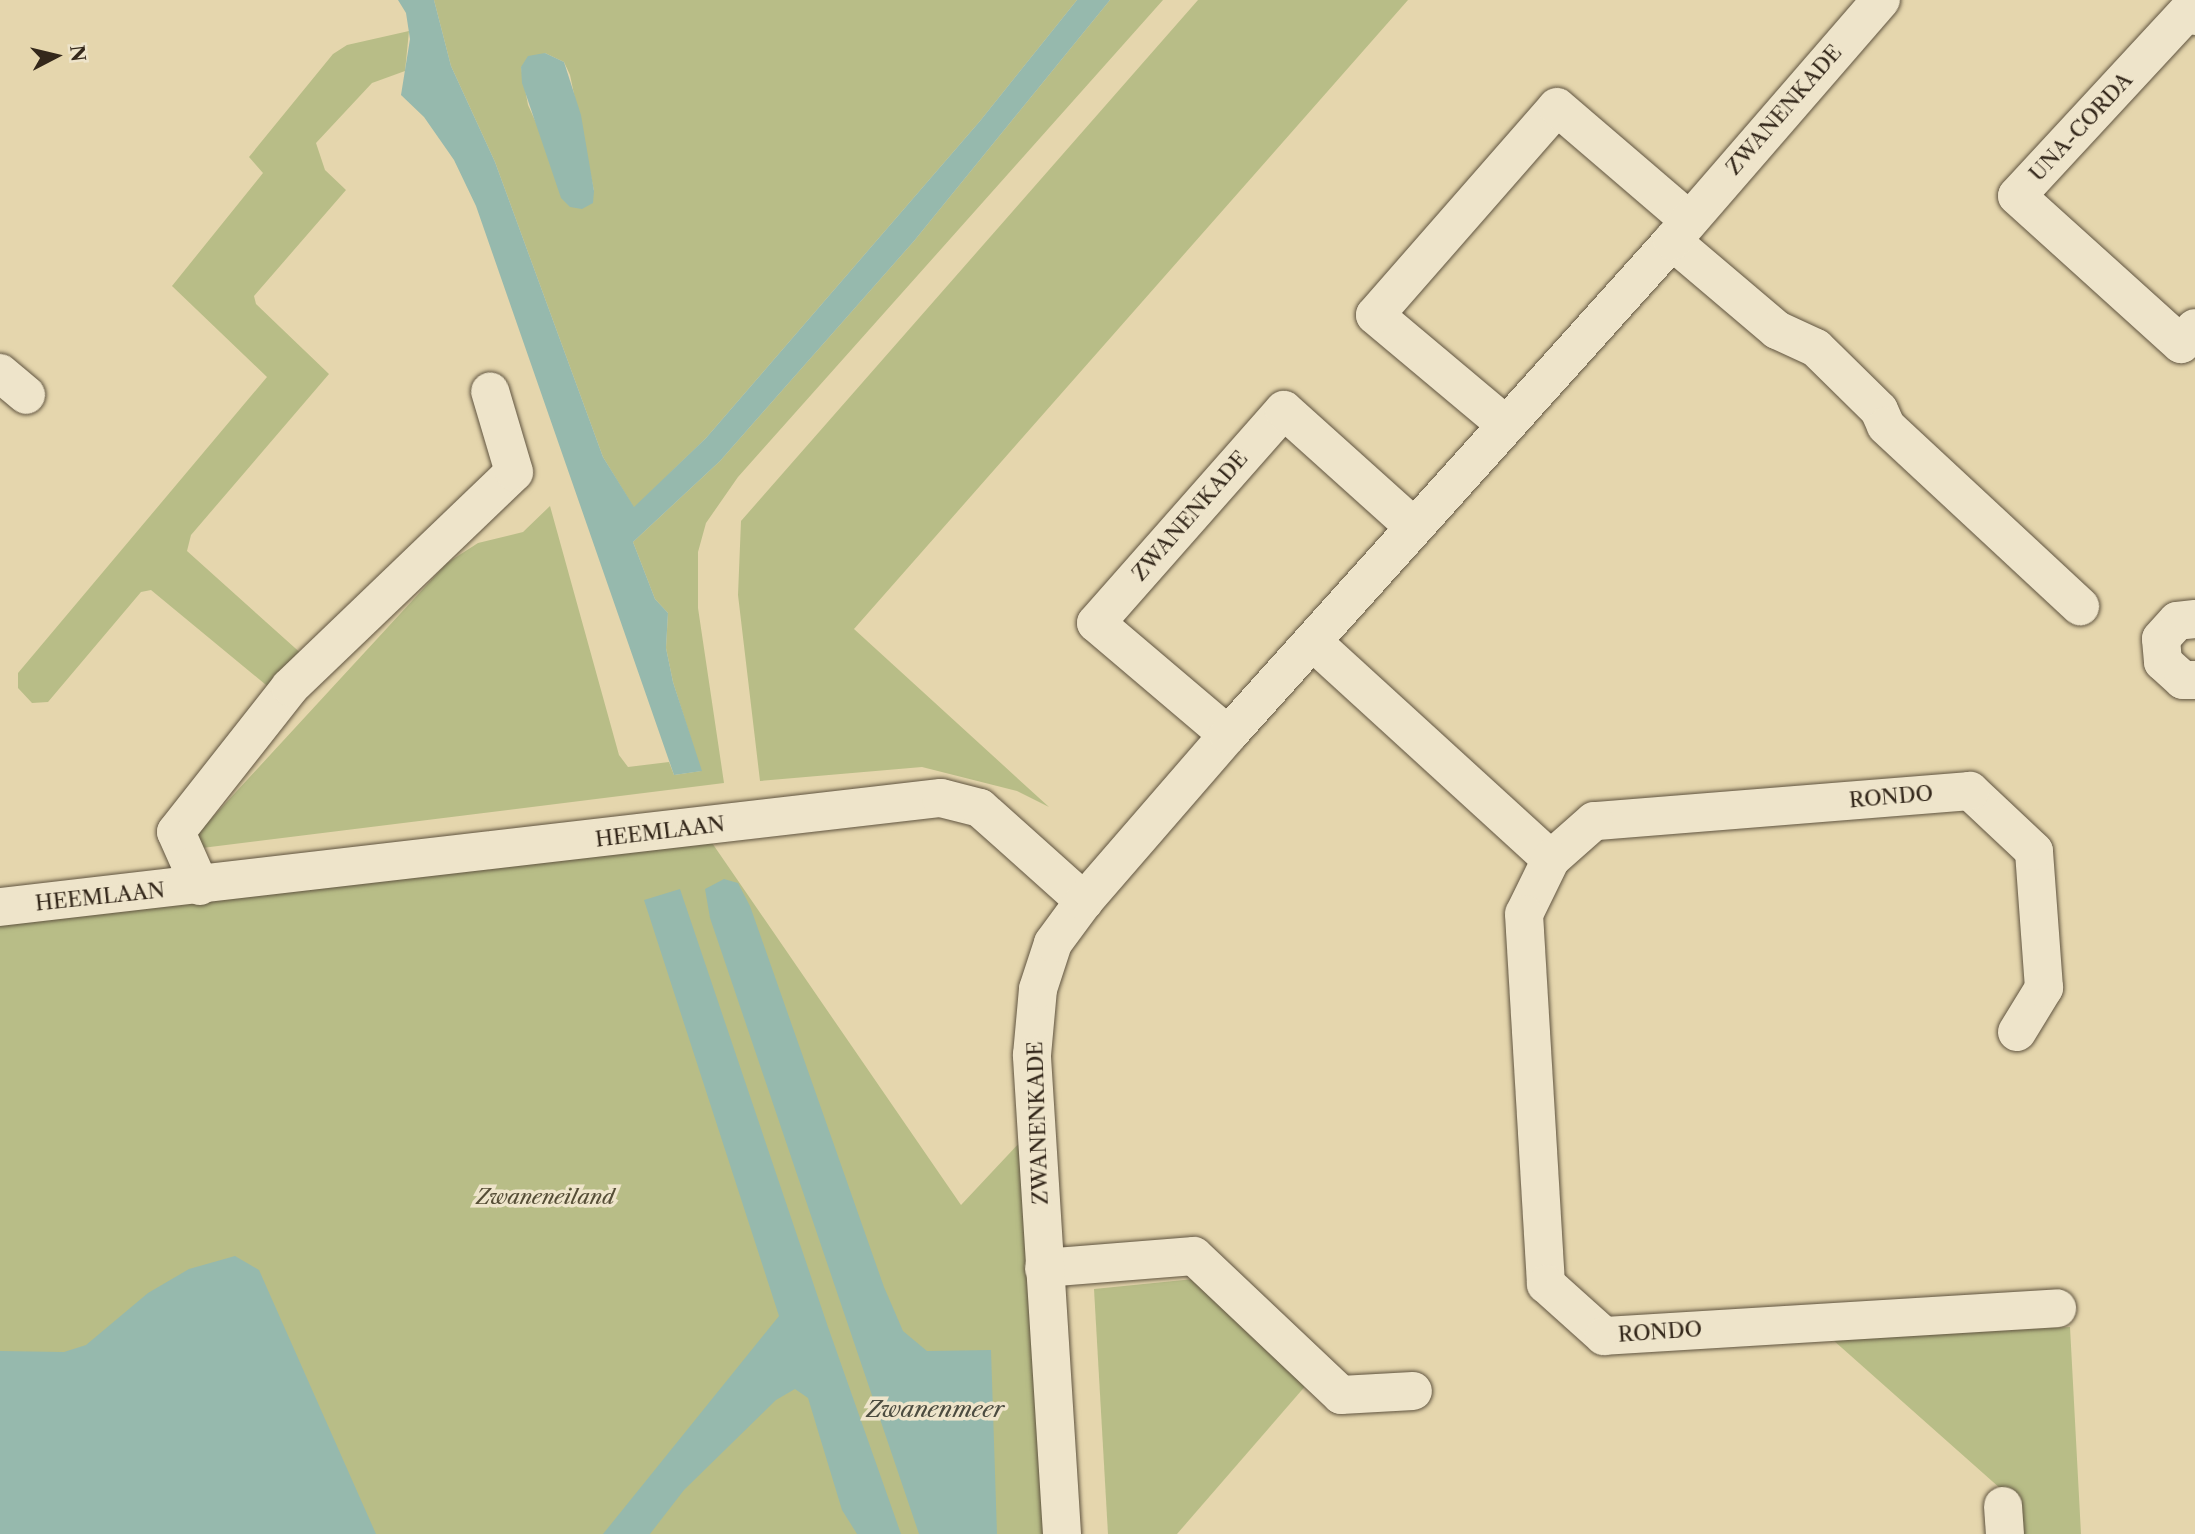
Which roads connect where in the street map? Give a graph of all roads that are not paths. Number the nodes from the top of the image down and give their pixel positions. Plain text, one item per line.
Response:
1 (1881, 0) edge
2 (2195, 16) edge
3 (1680, 231) junction
4 (2195, 328) edge
5 (490, 391) dead end
6 (1506, 425) junction
7 (1413, 526) junction
8 (2080, 606) dead end
9 (2195, 620) edge
10 (1313, 642) junction
11 (2195, 680) edge
12 (1228, 735) junction
13 (1551, 859) junction
14 (200, 886) junction
15 (1084, 901) junction
16 (0, 907) edge
17 (2017, 1031) dead end
18 (1044, 1268) junction
19 (2057, 1308) dead end
20 (1413, 1391) dead end
21 (1062, 1534) edge

1 - 3 street, ZWANENKADE
2 - 4 street, UNA-CORDA
3 - 6 street, ZWANENKADE
3 - 6 street
3 - 8 street
5 - 14 street, HEEMLAAN
6 - 7 street, ZWANENKADE
7 - 10 street, ZWANENKADE
7 - 12 street, ZWANENKADE
9 - 11 street
10 - 12 street, ZWANENKADE
10 - 13 street
12 - 15 street, ZWANENKADE
13 - 17 street, RONDO
13 - 19 street, RONDO
14 - 15 street, HEEMLAAN
14 - 16 street, HEEMLAAN
15 - 18 street, ZWANENKADE
18 - 20 street
18 - 21 street, ZWANENKADE

